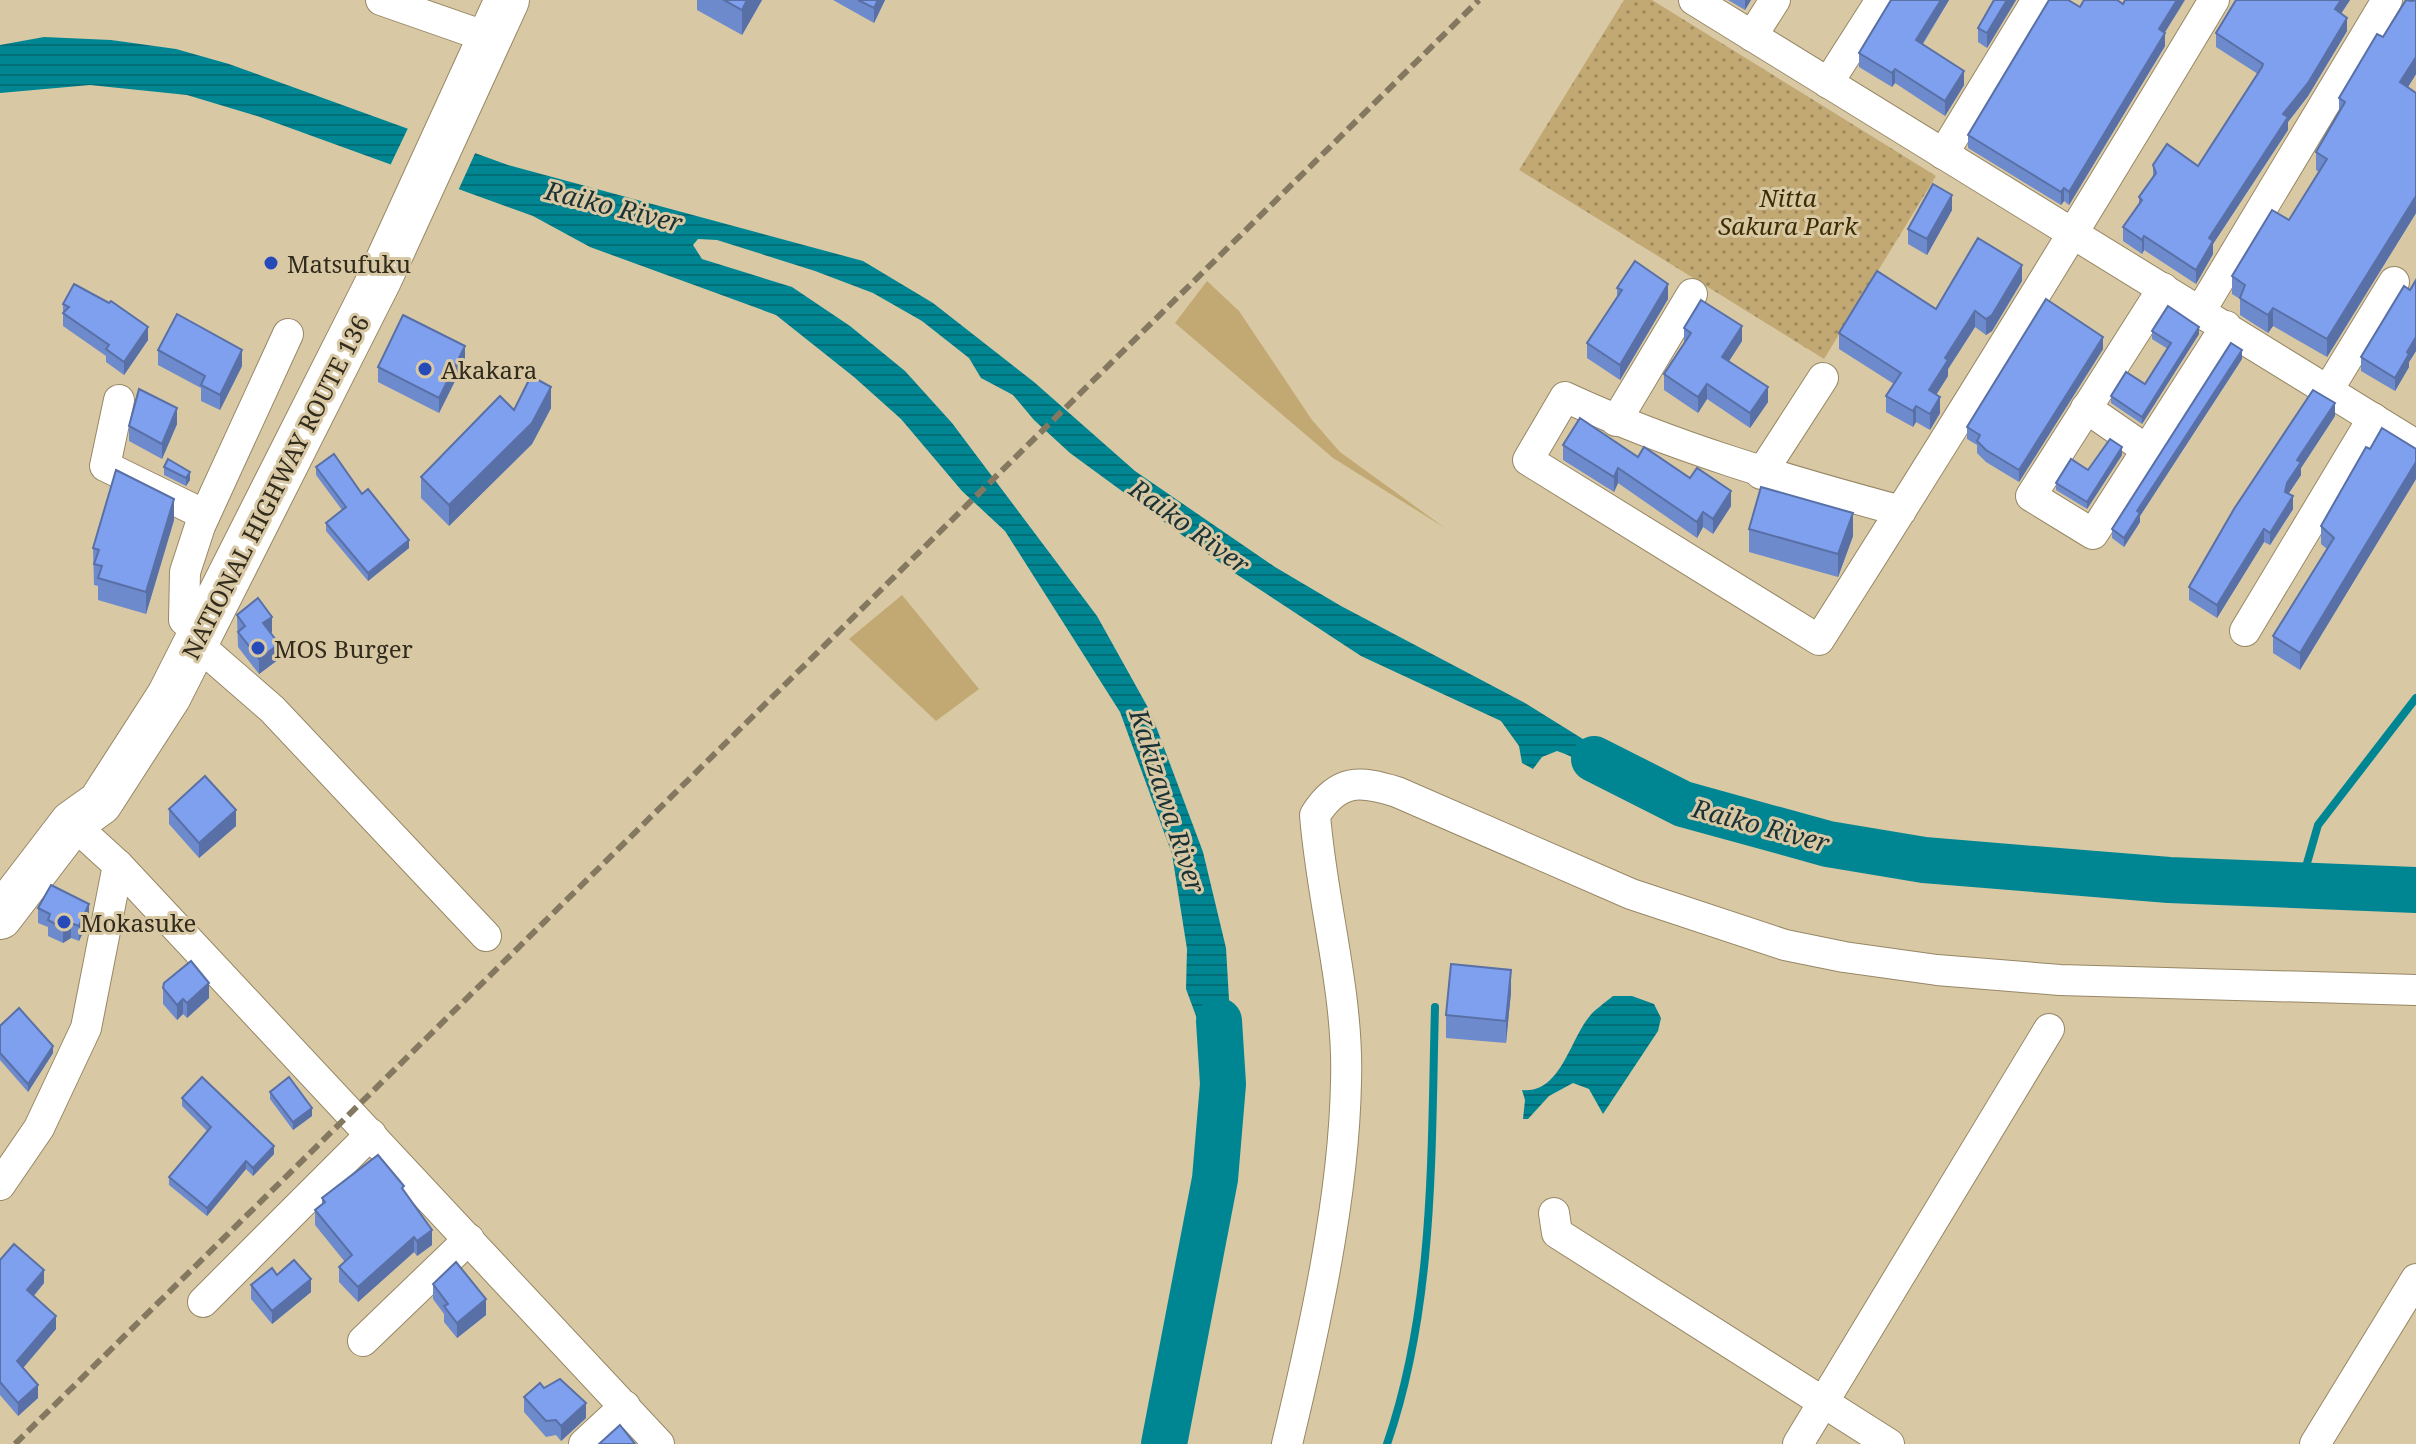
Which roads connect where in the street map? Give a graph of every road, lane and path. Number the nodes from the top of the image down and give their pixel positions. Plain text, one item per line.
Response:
1 (381, 0) edge
2 (1694, 0) edge
3 (1775, 0) edge
4 (1881, 0) edge
5 (2037, 0) edge
6 (2214, 0) edge
7 (2387, 0) edge
8 (484, 30) edge
9 (1752, 36) junction
10 (1828, 83) junction
11 (1943, 154) junction
12 (2072, 235) junction
13 (2394, 282) dead end
14 (2163, 288) junction
15 (1692, 294) dead end
16 (2201, 310) junction
17 (2226, 326) junction
18 (288, 334) dead end
19 (1823, 378) dead end
20 (2328, 390) junction
21 (119, 400) dead end
22 (2086, 408) junction
23 (2373, 418) junction
24 (1616, 421) junction
25 (2416, 445) edge
26 (2147, 450) junction
27 (1761, 474) junction
28 (1901, 511) junction
29 (205, 515) junction
30 (2245, 631) dead end
31 (190, 632) junction
32 (72, 823) junction
33 (118, 865) junction
34 (0, 917) edge
35 (486, 936) dead end
36 (2416, 990) edge
37 (2049, 1029) dead end
38 (371, 1134) junction
39 (0, 1185) edge
40 (1554, 1213) dead end
41 (469, 1239) junction
42 (2416, 1279) edge
43 (203, 1302) dead end
44 (363, 1341) dead end
45 (1823, 1404) junction
46 (625, 1406) junction
47 (584, 1444) edge
48 (659, 1444) edge
49 (1287, 1444) edge
50 (1798, 1444) edge
51 (1889, 1444) edge
52 (2315, 1444) edge

1 - 8 street
2 - 9 street
3 - 9 street
4 - 10 street
5 - 11 street
6 - 12 street
7 - 16 street
8 - 31 highway, NATIONAL HIGHWAY ROUTE 136
9 - 10 street
10 - 11 street
11 - 12 street
12 - 14 street
12 - 28 street
13 - 20 street
14 - 16 street
14 - 22 street
15 - 24 street
16 - 17 street
17 - 20 street
17 - 26 street
18 - 29 street
19 - 27 street
20 - 23 street
21 - 29 street
22 - 26 street
22 - 26 street
23 - 25 street
23 - 30 street
24 - 27 street
24 - 28 street
27 - 28 street
29 - 31 street
31 - 32 highway, NATIONAL HIGHWAY ROUTE 136
31 - 35 street
32 - 33 street
32 - 34 highway, NATIONAL HIGHWAY ROUTE 136
33 - 38 street
33 - 39 street
36 - 49 street
37 - 45 street
38 - 41 street
38 - 43 street
40 - 45 street
41 - 44 street
41 - 46 street
42 - 52 street
45 - 50 street
45 - 51 street
46 - 47 street
46 - 48 street

